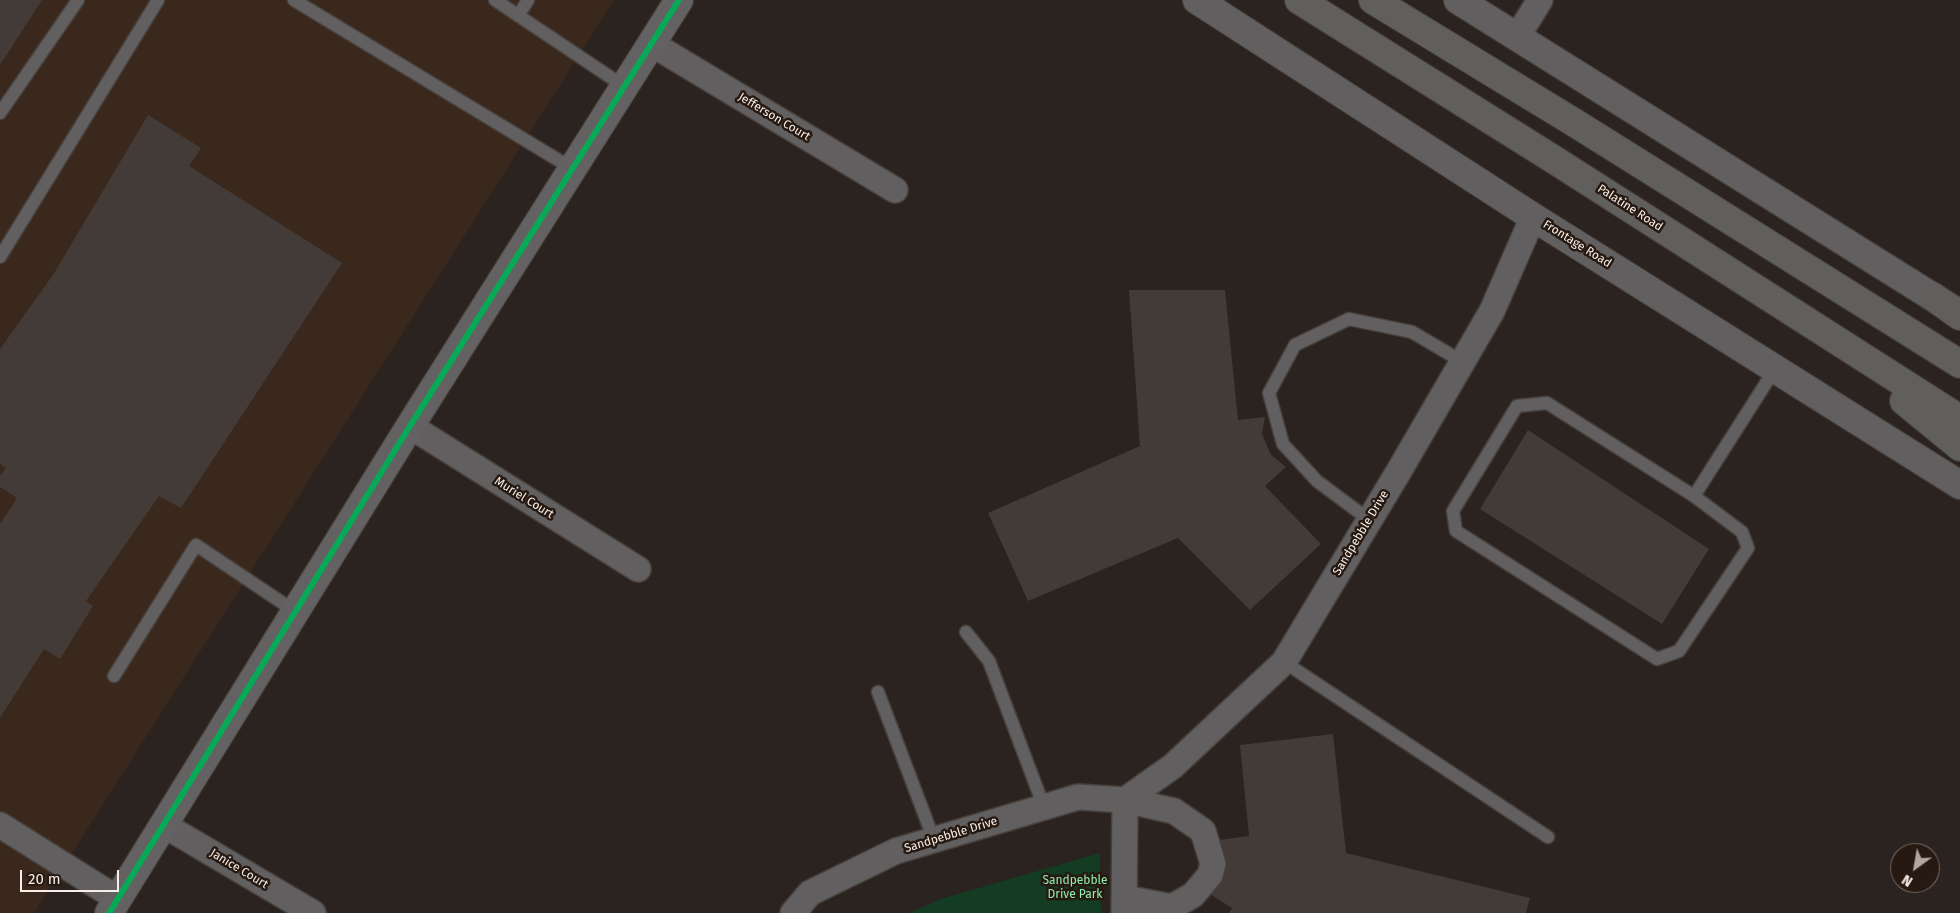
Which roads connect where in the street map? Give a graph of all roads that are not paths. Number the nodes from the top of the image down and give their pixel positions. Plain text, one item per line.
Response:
1 (78, 0) edge
2 (158, 0) edge
3 (294, 0) edge
4 (495, 0) edge
5 (528, 0) edge
6 (680, 0) edge
7 (1197, 0) edge
8 (1299, 0) edge
9 (1373, 0) edge
10 (1458, 0) edge
11 (1540, 0) edge
12 (518, 16) junction
13 (1517, 37) junction
14 (652, 44) junction
15 (625, 87) junction
16 (0, 113) edge
17 (573, 169) junction
18 (895, 190) dead end
19 (1533, 217) junction
20 (0, 257) edge
21 (1932, 296) joint
22 (1960, 315) edge
23 (1816, 328) junction
24 (1463, 362) junction
25 (1960, 364) edge
26 (1776, 369) junction
27 (1960, 419) edge
28 (410, 426) junction
29 (1960, 448) edge
30 (1960, 485) edge
31 (1694, 496) junction
32 (1368, 519) junction
33 (638, 569) dead end
34 (296, 612) junction
35 (966, 632) dead end
36 (1284, 662) junction
37 (114, 676) dead end
38 (878, 692) dead end
39 (1125, 800) junction
40 (1044, 807) junction
41 (0, 825) edge
42 (164, 825) junction
43 (1548, 837) dead end
44 (934, 840) junction
45 (114, 906) edge
46 (1124, 906) edge
47 (314, 913) edge
48 (793, 913) edge

1 - 16 lane
2 - 20 lane
3 - 17 lane
4 - 12 lane
5 - 12 lane
6 - 14 main road
7 - 19 street, Frontage Road
8 - 23 highway, Palatine Road
9 - 25 highway
10 - 13 street
11 - 13 street
12 - 15 lane
13 - 21 street
14 - 15 main road
14 - 18 street, Jefferson Court
15 - 17 main road
17 - 28 main road
19 - 24 street, Sandpebble Drive
19 - 26 street, Frontage Road
21 - 22 highway
23 - 27 highway, Palatine Road
23 - 29 highway
24 - 32 street, Sandpebble Drive
24 - 32 lane
26 - 30 street, Frontage Road
26 - 31 lane
28 - 33 street, Muriel Court
28 - 34 main road
31 - 31 lane
32 - 36 street, Sandpebble Drive
34 - 37 lane
34 - 42 main road
35 - 40 lane
36 - 39 street, Sandpebble Drive
36 - 43 lane
38 - 44 lane
39 - 40 street, Sandpebble Drive
39 - 46 street
39 - 46 street
40 - 44 street, Sandpebble Drive
41 - 45 street
42 - 45 main road
42 - 47 street, Janice Court
44 - 48 street, Sandpebble Drive

